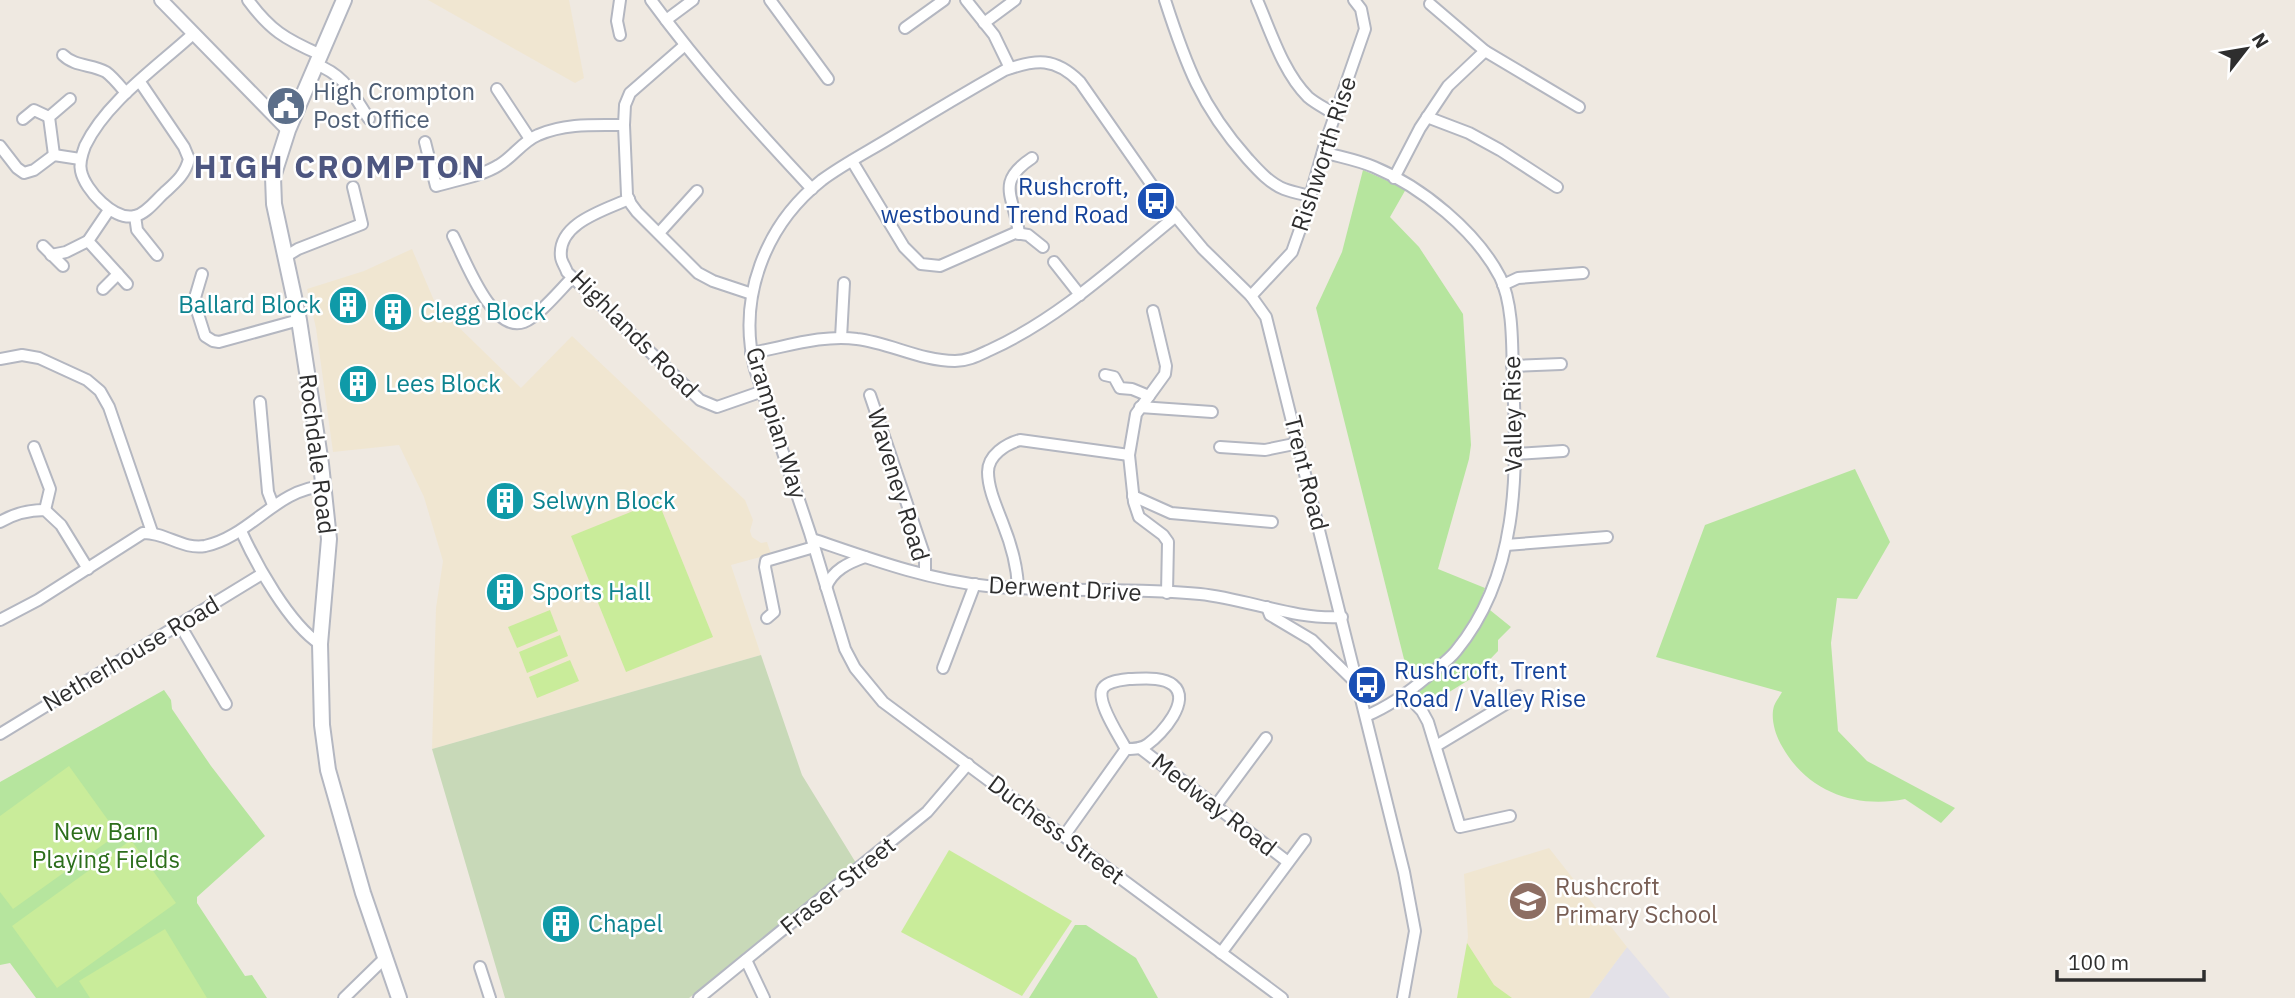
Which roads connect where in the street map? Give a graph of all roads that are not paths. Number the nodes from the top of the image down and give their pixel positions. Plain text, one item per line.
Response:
1 (161, 0) edge
2 (248, 0) edge
3 (344, 0) edge
4 (620, 0) edge
5 (652, 0) edge
6 (693, 0) edge
7 (770, 0) edge
8 (944, 0) edge
9 (966, 0) edge
10 (1015, 0) edge
11 (1165, 0) edge
12 (1257, 0) edge
13 (1354, 0) edge
14 (1430, 5) dead end
15 (666, 20) junction
16 (984, 23) junction
17 (905, 28) dead end
18 (193, 34) junction
19 (620, 35) dead end
20 (685, 45) junction
21 (1485, 51) junction
22 (63, 55) dead end
23 (317, 59) junction
24 (1010, 68) junction
25 (828, 79) dead end
26 (140, 82) junction
27 (497, 89) dead end
28 (126, 93) junction
29 (70, 99) dead end
30 (1579, 107) dead end
31 (1336, 115) junction
32 (49, 117) junction
33 (1427, 117) junction
34 (23, 118) dead end
35 (369, 119) dead end
36 (624, 125) junction
37 (288, 130) junction
38 (530, 139) junction
39 (425, 142) dead end
40 (0, 146) edge
41 (1323, 152) junction
42 (54, 155) junction
43 (80, 159) junction
44 (1032, 159) dead end
45 (852, 161) junction
46 (1394, 178) junction
47 (353, 187) dead end
48 (1557, 187) dead end
49 (812, 189) junction
50 (697, 191) dead end
51 (1310, 196) junction
52 (629, 199) junction
53 (109, 210) junction
54 (135, 216) junction
55 (1176, 216) junction
56 (659, 233) junction
57 (1019, 233) junction
58 (453, 236) dead end
59 (88, 241) junction
60 (43, 246) dead end
61 (1043, 247) dead end
62 (51, 255) junction
63 (157, 256) dead end
64 (285, 257) junction
65 (1054, 262) dead end
66 (62, 266) dead end
67 (1583, 273) dead end
68 (118, 274) junction
69 (202, 274) dead end
70 (572, 278) junction
71 (844, 283) dead end
72 (127, 284) dead end
73 (1503, 285) junction
74 (103, 289) dead end
75 (751, 294) junction
76 (1080, 295) junction
77 (1251, 296) junction
78 (1153, 311) dead end
79 (299, 320) junction
80 (841, 338) junction
81 (751, 353) junction
82 (0, 359) edge
83 (1561, 364) dead end
84 (1512, 366) junction
85 (1105, 375) dead end
86 (763, 391) junction
87 (870, 395) dead end
88 (1149, 396) junction
89 (260, 402) dead end
90 (1140, 407) junction
91 (1212, 412) dead end
92 (1299, 443) junction
93 (34, 447) dead end
94 (1220, 447) dead end
95 (1563, 451) dead end
96 (1515, 454) junction
97 (1129, 455) junction
98 (324, 486) junction
99 (1133, 496) junction
100 (273, 505) junction
101 (45, 510) junction
102 (0, 522) edge
103 (1272, 522) dead end
104 (240, 531) junction
105 (152, 533) junction
106 (1607, 537) dead end
107 (813, 543) junction
108 (1506, 545) junction
109 (865, 557) junction
110 (88, 569) junction
111 (262, 574) junction
112 (925, 574) junction
113 (975, 584) junction
114 (826, 587) junction
115 (1018, 587) junction
116 (1167, 593) junction
117 (1267, 607) junction
118 (1342, 617) junction
119 (767, 618) dead end
120 (0, 620) edge
121 (180, 625) junction
122 (320, 643) junction
123 (845, 649) joint
124 (943, 668) dead end
125 (1357, 680) junction
126 (1406, 694) junction
127 (1519, 696) dead end
128 (226, 704) dead end
129 (1366, 716) junction
130 (0, 734) edge
131 (1266, 738) dead end
132 (1436, 746) junction
133 (1140, 748) junction
134 (1126, 749) junction
135 (968, 764) junction
136 (1214, 808) junction
137 (1510, 816) dead end
138 (1064, 836) junction
139 (1305, 840) dead end
140 (1288, 862) junction
141 (1221, 953) junction
142 (385, 958) junction
143 (746, 960) junction
144 (480, 967) dead end
145 (344, 998) edge
146 (399, 998) edge
147 (490, 998) edge
148 (699, 998) edge
149 (764, 998) edge
150 (1282, 998) edge
151 (1403, 998) edge

1 - 18 street
2 - 23 street
3 - 23 main road, Rochdale Road
4 - 19 street
5 - 15 street
6 - 15 street
7 - 25 street
8 - 17 street
9 - 16 street
10 - 16 street
11 - 51 street
12 - 31 street
13 - 31 street, Rishworth Rise
14 - 21 street
15 - 20 street
16 - 24 street
18 - 26 street
18 - 37 street
20 - 36 street
20 - 49 street
21 - 30 street
21 - 33 street
22 - 28 street
23 - 35 street
23 - 37 main road, Rochdale Road
24 - 45 street, Grampian Way
24 - 55 street, Trent Road
26 - 28 street
26 - 54 street
27 - 38 street
28 - 43 street
29 - 32 street
31 - 41 street, Rishworth Rise
32 - 34 street
32 - 42 street
33 - 46 street
33 - 48 street
36 - 38 street
36 - 52 street
37 - 64 main road, Rochdale Road
38 - 39 street
40 - 42 street
41 - 46 street, Valley Rise
41 - 51 street, Rishworth Rise
42 - 43 street
43 - 53 street
44 - 57 street
45 - 49 street, Grampian Way
45 - 57 street
46 - 73 street, Valley Rise
47 - 64 street
49 - 75 street, Grampian Way
50 - 56 street
51 - 77 street, Rishworth Rise
52 - 56 street
52 - 70 street, Highlands Road
53 - 54 street
53 - 59 street
54 - 63 street
55 - 76 street
55 - 77 street, Trent Road
56 - 75 street
57 - 61 street
58 - 70 street
59 - 62 street
59 - 68 street
60 - 62 street
62 - 66 street
64 - 79 main road, Rochdale Road
65 - 76 street
67 - 73 street
68 - 72 street
68 - 74 street
69 - 79 street
70 - 86 street, Highlands Road
71 - 80 street
73 - 84 street, Valley Rise
75 - 81 street, Grampian Way
76 - 80 street
77 - 92 street, Trent Road
78 - 88 street
79 - 98 main road, Rochdale Road
80 - 81 street
81 - 86 street, Grampian Way
82 - 105 street
83 - 84 street
84 - 96 street, Valley Rise
85 - 88 street
86 - 107 street, Grampian Way
87 - 112 street, Waveney Road
88 - 90 street
89 - 100 street
90 - 91 street
90 - 97 street
92 - 94 street
92 - 118 street, Trent Road
93 - 101 street
95 - 96 street
96 - 108 street, Valley Rise
97 - 99 street
97 - 115 street
98 - 100 street
98 - 122 main road, Rochdale Road
99 - 103 street
99 - 116 street
100 - 104 street
101 - 102 street
101 - 110 street
104 - 105 street
104 - 111 street
105 - 110 street
106 - 108 street
107 - 109 street, Derwent Drive
107 - 114 street, Grampian Way
107 - 119 street
108 - 126 street, Valley Rise
109 - 112 street, Derwent Drive
109 - 114 street
110 - 120 street
111 - 121 street, Netherhouse Road
111 - 122 street
112 - 113 street, Derwent Drive
113 - 115 street, Derwent Drive
113 - 124 street
114 - 123 street, Grampian Way
115 - 116 street, Derwent Drive
116 - 117 street, Derwent Drive
117 - 118 street, Derwent Drive
117 - 125 street, Derwent Drive
118 - 125 street, Trent Road
121 - 128 street
121 - 130 street, Netherhouse Road
122 - 142 main road, Rochdale Road
123 - 135 street, Duchess Street
125 - 129 street, Trent Road
126 - 129 street, Valley Rise
126 - 132 street
127 - 132 street
129 - 151 street, Trent Road
131 - 136 street
132 - 137 street
133 - 134 street
133 - 134 street
133 - 136 street, Medway Road
134 - 138 street
135 - 138 street, Duchess Street
135 - 143 street, Fraser Street
136 - 140 street, Medway Road
138 - 141 street, Duchess Street
139 - 140 street
140 - 141 street
141 - 150 street, Duchess Street
142 - 145 street
142 - 146 main road, Rochdale Road
143 - 148 street, Fraser Street
143 - 149 street
144 - 147 street

